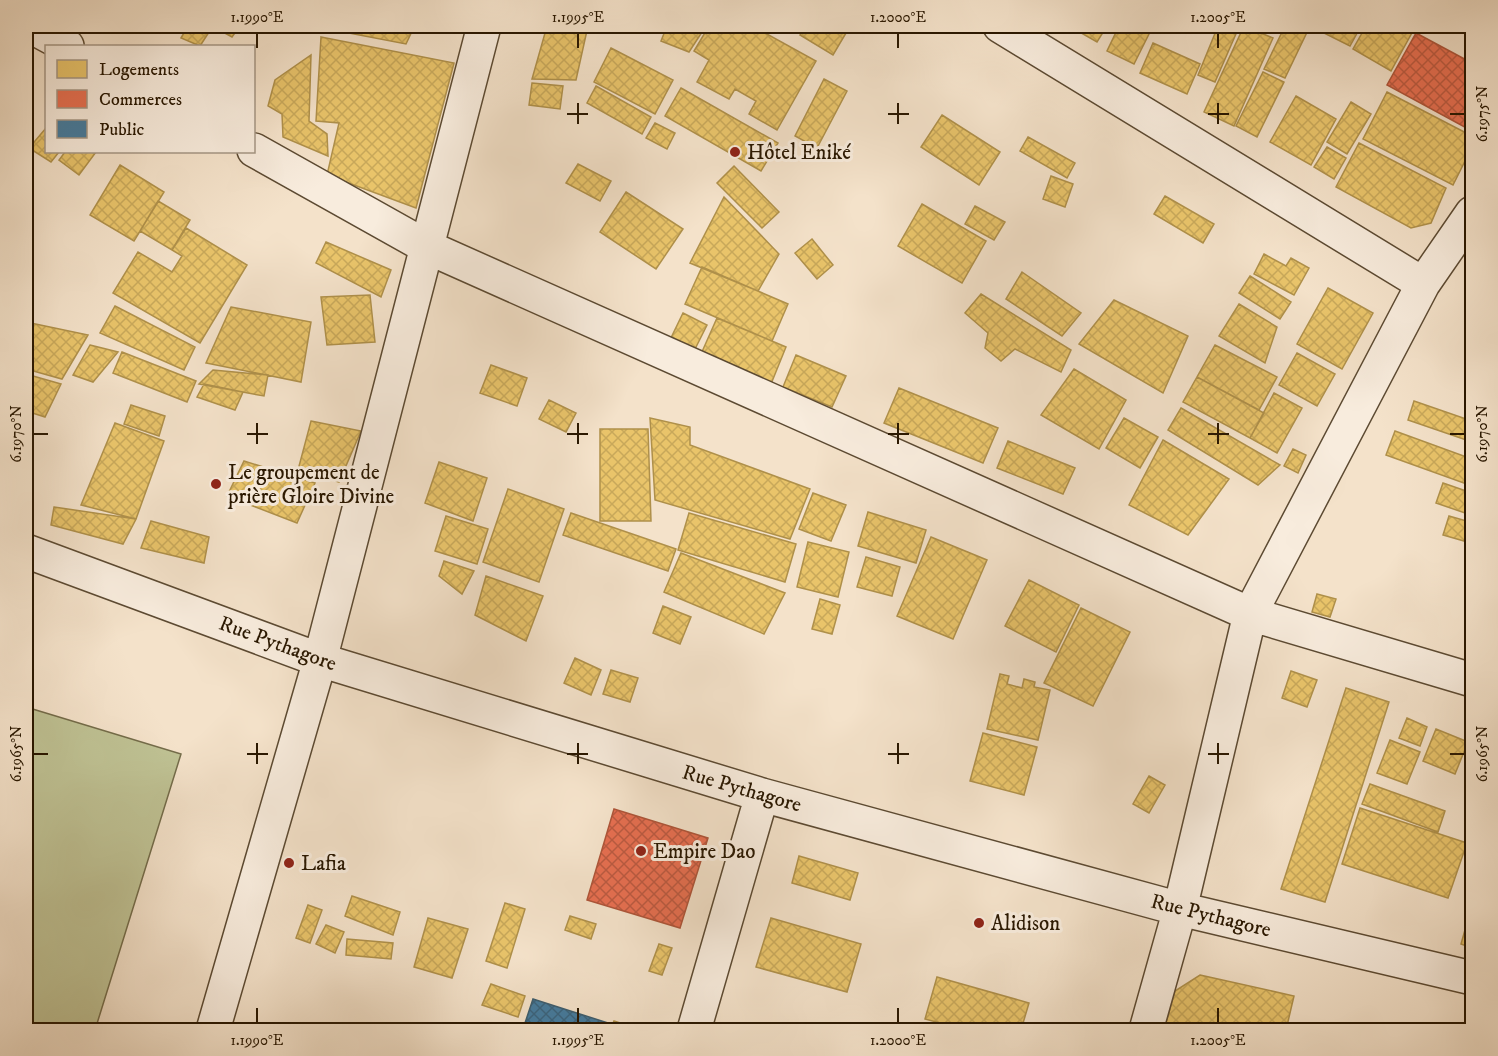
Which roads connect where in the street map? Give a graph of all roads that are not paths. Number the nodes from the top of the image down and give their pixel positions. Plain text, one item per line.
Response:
1 (30, 26) edge
2 (484, 26) edge
3 (1000, 26) edge
4 (65, 45) edge
5 (255, 151) edge
6 (1473, 213) edge
7 (427, 247) junction
8 (1423, 284) junction
9 (26, 551) edge
10 (1250, 614) junction
11 (320, 660) junction
12 (1473, 680) edge
13 (762, 795) junction
14 (1180, 909) junction
15 (1473, 978) edge
16 (213, 1030) edge
17 (694, 1030) edge
18 (1146, 1030) edge

1 - 4 street
2 - 7 street
3 - 8 street
5 - 7 street
6 - 8 street
7 - 10 street
7 - 11 street
8 - 10 street
9 - 11 street, Rue Pythagore
10 - 12 street
10 - 14 street
11 - 13 street, Rue Pythagore
11 - 16 street
13 - 14 street, Rue Pythagore
13 - 17 street
14 - 15 street, Rue Pythagore
14 - 18 street

